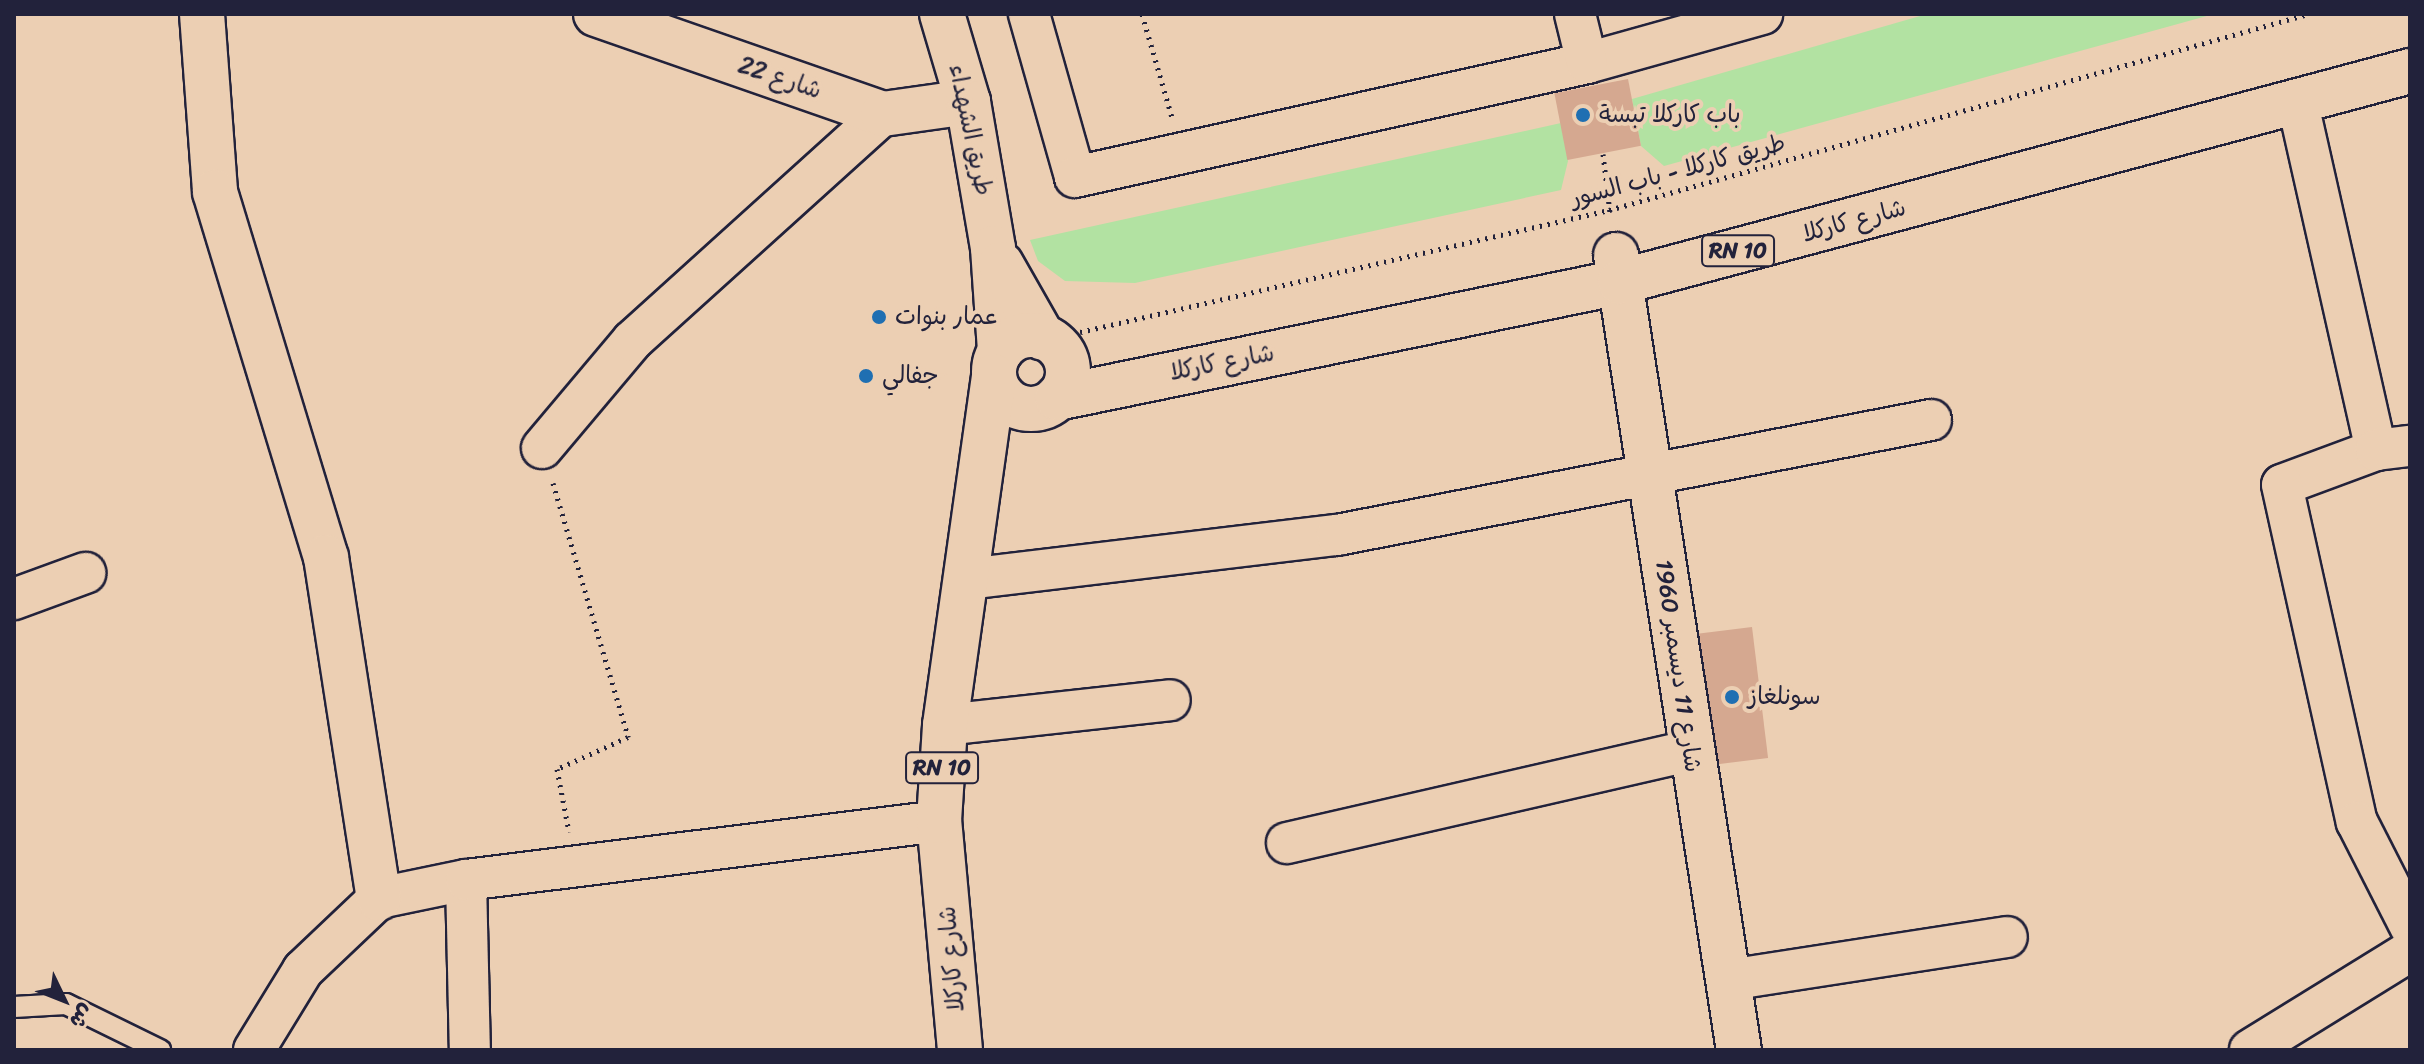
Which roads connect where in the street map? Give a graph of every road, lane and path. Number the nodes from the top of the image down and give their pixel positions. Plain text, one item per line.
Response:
1 (202, 14) edge
2 (596, 14) edge
3 (942, 14) edge
4 (1029, 14) edge
5 (1142, 14) edge
6 (1575, 14) edge
7 (1762, 14) edge
8 (2308, 14) edge
9 (2410, 41) edge
10 (1587, 63) junction
11 (2410, 71) edge
12 (968, 102) junction
13 (2298, 104) junction
14 (883, 114) junction
15 (1603, 154) dead end
16 (1183, 156) junction
17 (1609, 210) junction
18 (993, 248) junction
19 (1618, 269) junction
20 (997, 364) junction
21 (1054, 370) junction
22 (1931, 420) dead end
23 (542, 448) joint
24 (2393, 448) edge
25 (1652, 479) junction
26 (976, 487) junction
27 (85, 573) dead end
28 (967, 579) junction
29 (14, 599) edge
30 (1170, 700) dead end
31 (945, 725) junction
32 (1689, 751) junction
33 (939, 821) junction
34 (1287, 843) dead end
35 (574, 865) junction
36 (466, 880) junction
37 (379, 898) junction
38 (2410, 926) edge
39 (2007, 937) dead end
40 (2410, 951) edge
41 (1729, 980) junction
42 (14, 1007) edge
43 (160, 1050) edge
44 (254, 1050) edge
45 (470, 1050) edge
46 (960, 1050) edge
47 (1739, 1050) edge
48 (2250, 1050) edge

1 - 37 main road
2 - 14 main road, شارع 22
3 - 12 main road, طريق الشهداء
4 - 16 street
5 - 16 path
6 - 10 street
7 - 10 street
8 - 17 path, طريق كاركلا - باب السور
9 - 19 main road, شارع كاركلا / RN 10
10 - 16 street
11 - 13 main road, شارع كاركلا / RN 10
12 - 14 main road, شارع 22
12 - 18 main road, طريق الشهداء
13 - 19 main road, شارع كاركلا / RN 10
13 - 24 street
14 - 23 street
15 - 17 path
17 - 19 path
17 - 21 path, طريق كاركلا - باب السور
18 - 20 main road, شارع كاركلا
18 - 21 main road
19 - 21 main road, شارع كاركلا / RN 10
19 - 25 main road, شارع 11 ديسمبر 1960
20 - 21 main road
20 - 21 main road
20 - 26 main road, شارع كاركلا
21 - 26 main road
22 - 25 street
23 - 35 path
24 - 38 street
25 - 28 street
25 - 32 main road, شارع 11 ديسمبر 1960
26 - 28 main road, شارع كاركلا / RN 10
27 - 29 street
28 - 31 main road, شارع كاركلا / RN 10
30 - 31 street
31 - 33 main road, شارع كاركلا / RN 10
32 - 34 street
32 - 41 main road, شارع 11 ديسمبر 1960
33 - 35 street
33 - 46 main road, شارع كاركلا / RN 10
35 - 36 street
36 - 37 street
36 - 45 street
37 - 44 street
39 - 41 street
40 - 48 street
41 - 47 main road, شارع 11 ديسمبر 1960
42 - 43 lane

